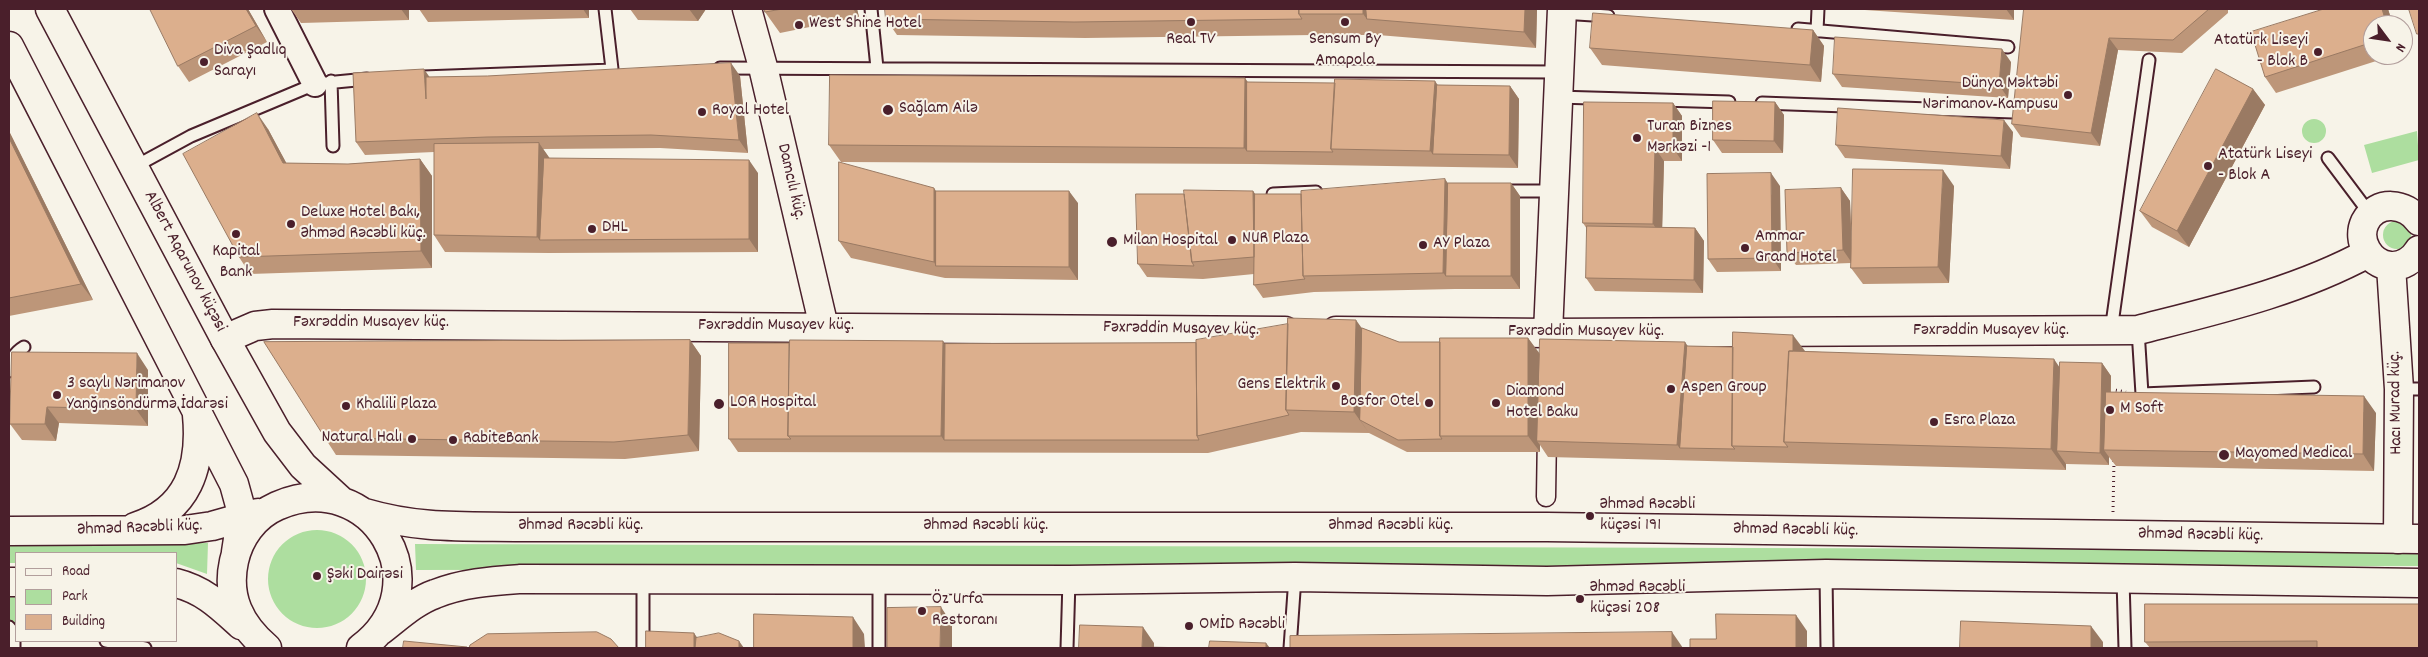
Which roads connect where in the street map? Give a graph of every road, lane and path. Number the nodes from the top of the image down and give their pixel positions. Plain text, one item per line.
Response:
1 (50, 9) edge
2 (277, 9) edge
3 (605, 9) edge
4 (747, 9) edge
5 (871, 9) edge
6 (1818, 9) edge
7 (1562, 11) edge
8 (1621, 17) edge
9 (1788, 29) edge
10 (1817, 31) junction
11 (9, 46) edge
12 (2008, 47) dead end
13 (2149, 60) dead end
14 (763, 67) junction
15 (706, 68) edge
16 (877, 68) junction
17 (409, 78) edge
18 (380, 79) edge
19 (323, 82) junction
20 (1558, 85) junction
21 (2013, 112) edge
22 (333, 146) dead end
23 (2328, 158) dead end
24 (133, 167) junction
25 (1326, 191) edge
26 (1494, 191) edge
27 (1553, 191) junction
28 (1273, 194) edge
29 (2371, 215) junction
30 (2419, 221) edge
31 (2419, 250) edge
32 (2368, 254) junction
33 (2391, 266) junction
34 (824, 327) junction
35 (2138, 330) junction
36 (2111, 331) junction
37 (224, 339) junction
38 (1548, 343) junction
39 (24, 347) dead end
40 (9, 371) edge
41 (2314, 387) dead end
42 (2409, 389) edge
43 (2142, 394) junction
44 (2114, 400) edge
45 (197, 408) junction
46 (1547, 420) edge
47 (2114, 458) edge
48 (1546, 497) dead end
49 (340, 500) junction
50 (269, 509) junction
51 (365, 513) junction
52 (242, 518) junction
53 (9, 531) edge
54 (120, 532) junction
55 (2112, 535) junction
56 (2409, 539) edge
57 (236, 552) junction
58 (1826, 574) junction
59 (1295, 577) junction
60 (643, 580) junction
61 (879, 580) junction
62 (1070, 580) junction
63 (2123, 580) junction
64 (178, 583) edge
65 (2419, 584) edge
66 (12, 632) edge
67 (371, 640) edge
68 (112, 642) edge
69 (259, 642) edge
70 (14, 648) edge
71 (145, 648) edge
72 (643, 648) edge
73 (879, 648) edge
74 (1067, 648) edge
75 (1290, 648) edge
76 (1827, 648) edge
77 (2125, 648) edge

1 - 24 main road, Albert Aqarunov küçəsi
2 - 19 street
3 - 17 lane
4 - 14 main road, Damcılı küç.
5 - 16 lane
6 - 10 lane
7 - 8 lane
7 - 20 main road
9 - 10 lane
10 - 12 lane
11 - 45 main road
13 - 36 lane
14 - 15 lane
14 - 16 lane
14 - 34 main road, Damcılı küç.
16 - 20 lane
18 - 19 lane
19 - 22 lane
19 - 24 lane
20 - 21 lane
20 - 27 main road
23 - 29 lane
24 - 37 main road, Albert Aqarunov küçəsi
25 - 28 lane
26 - 27 lane
27 - 38 main road
29 - 30 main road
29 - 32 main road
31 - 33 main road
32 - 33 main road
32 - 35 main road, Fəxrəddin Musayev küç.
33 - 42 main road, Hacı Murad küç.
34 - 37 main road, Fəxrəddin Musayev küç.
34 - 38 main road, Fəxrəddin Musayev küç.
35 - 36 main road, Fəxrəddin Musayev küç.
35 - 43 lane
36 - 38 main road, Fəxrəddin Musayev küç.
37 - 49 main road, Albert Aqarunov küçəsi
39 - 40 lane
41 - 43 lane
42 - 56 main road, Hacı Murad küç.
43 - 44 path
45 - 52 main road
45 - 54 main road
46 - 48 street
47 - 55 path
49 - 50 main road
49 - 51 main road
50 - 52 main road, Əhməd Rəcəbli küç.
50 - 57 main road
51 - 55 main road, Əhməd Rəcəbli küç.
51 - 67 main road
52 - 54 main road, Əhməd Rəcəbli küç.
52 - 57 main road
53 - 54 main road, Əhməd Rəcəbli küç.
55 - 56 main road, Əhməd Rəcəbli küç.
57 - 69 main road
58 - 59 main road
58 - 63 main road
58 - 76 lane
59 - 62 main road
59 - 75 lane
60 - 61 main road
60 - 67 main road
60 - 72 lane
61 - 62 main road
61 - 73 lane
62 - 74 lane
63 - 65 main road
63 - 77 lane
64 - 69 main road
66 - 70 lane
68 - 71 lane

